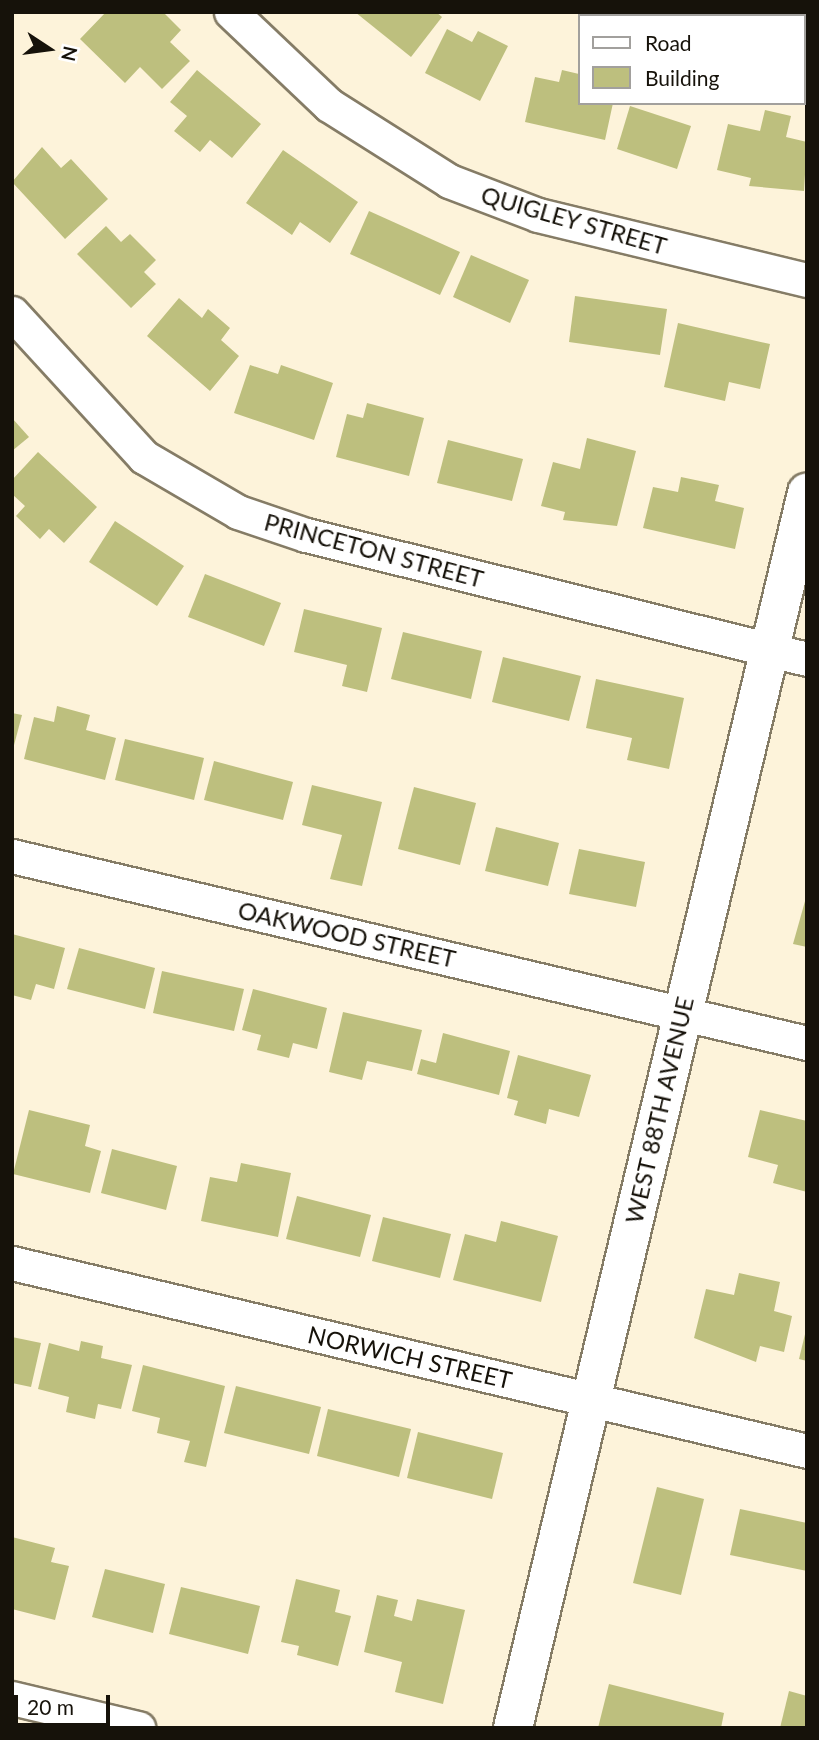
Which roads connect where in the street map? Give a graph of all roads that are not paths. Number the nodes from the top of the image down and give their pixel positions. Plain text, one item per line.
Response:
1 (232, 12) edge
2 (807, 280) edge
3 (12, 313) edge
4 (807, 492) edge
5 (769, 650) junction
6 (807, 659) edge
7 (12, 856) edge
8 (682, 1013) junction
9 (807, 1043) edge
10 (12, 1263) edge
11 (590, 1399) junction
12 (807, 1451) edge
13 (12, 1698) edge
14 (138, 1728) edge
15 (513, 1728) edge

1 - 2 street, QUIGLEY STREET
3 - 5 street, PRINCETON STREET
4 - 5 street, WEST 88TH AVENUE
5 - 6 street, PRINCETON STREET
5 - 8 street, WEST 88TH AVENUE
7 - 8 street, OAKWOOD STREET
8 - 9 street, OAKWOOD STREET
8 - 11 street, WEST 88TH AVENUE
10 - 11 street, NORWICH STREET
11 - 12 street, NORWICH STREET
11 - 15 street, WEST 88TH AVENUE
13 - 14 street

